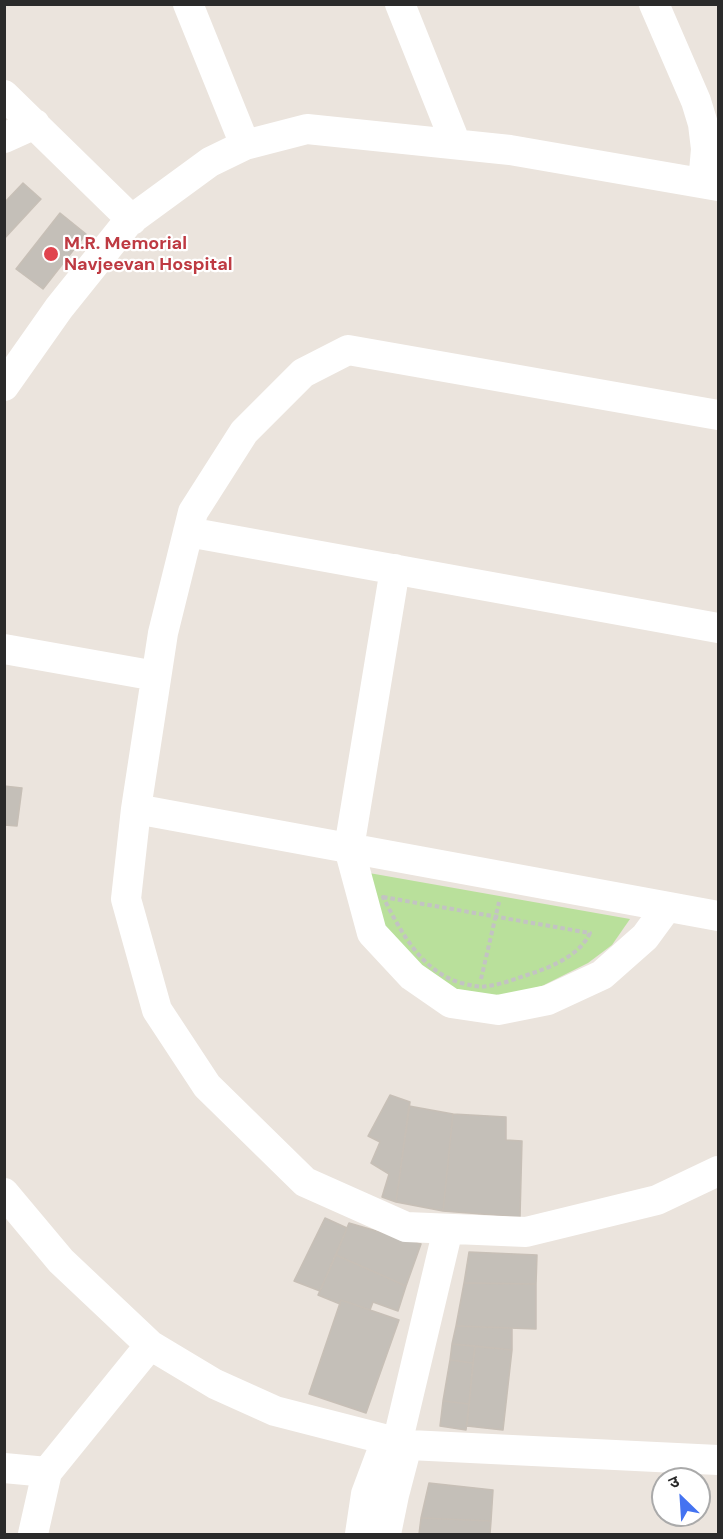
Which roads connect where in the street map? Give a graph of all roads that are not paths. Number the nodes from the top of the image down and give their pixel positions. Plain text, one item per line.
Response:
1 (188, 4) edge
2 (400, 4) edge
3 (655, 5) edge
4 (4, 96) edge
5 (35, 124) junction
6 (4, 138) edge
7 (456, 144) junction
8 (245, 145) junction
9 (711, 184) edge
10 (132, 220) junction
11 (4, 386) edge
12 (718, 415) edge
13 (188, 532) junction
14 (395, 569) junction
15 (718, 628) edge
16 (4, 649) edge
17 (156, 676) junction
18 (136, 809) junction
19 (348, 848) junction
20 (667, 907) junction
21 (718, 916) edge
22 (718, 1171) edge
23 (10, 1210) edge
24 (448, 1229) junction
25 (150, 1345) junction
26 (396, 1443) junction
27 (718, 1460) edge
28 (4, 1468) edge
29 (47, 1472) junction
30 (33, 1534) edge
31 (360, 1534) edge
32 (386, 1534) edge

1 - 8 street
2 - 7 street
3 - 9 street
4 - 5 street
5 - 6 street
5 - 10 street
7 - 8 street
7 - 9 street
8 - 10 street
10 - 11 street
12 - 13 street
13 - 14 street
13 - 17 street
14 - 15 street
14 - 19 street
16 - 17 street
17 - 18 street
18 - 19 street
18 - 24 street
19 - 20 street
19 - 20 street
20 - 21 street
22 - 24 street
23 - 25 street
24 - 26 street
25 - 26 street
25 - 29 street
26 - 27 street
26 - 31 street
26 - 32 street
28 - 29 street
29 - 30 street

